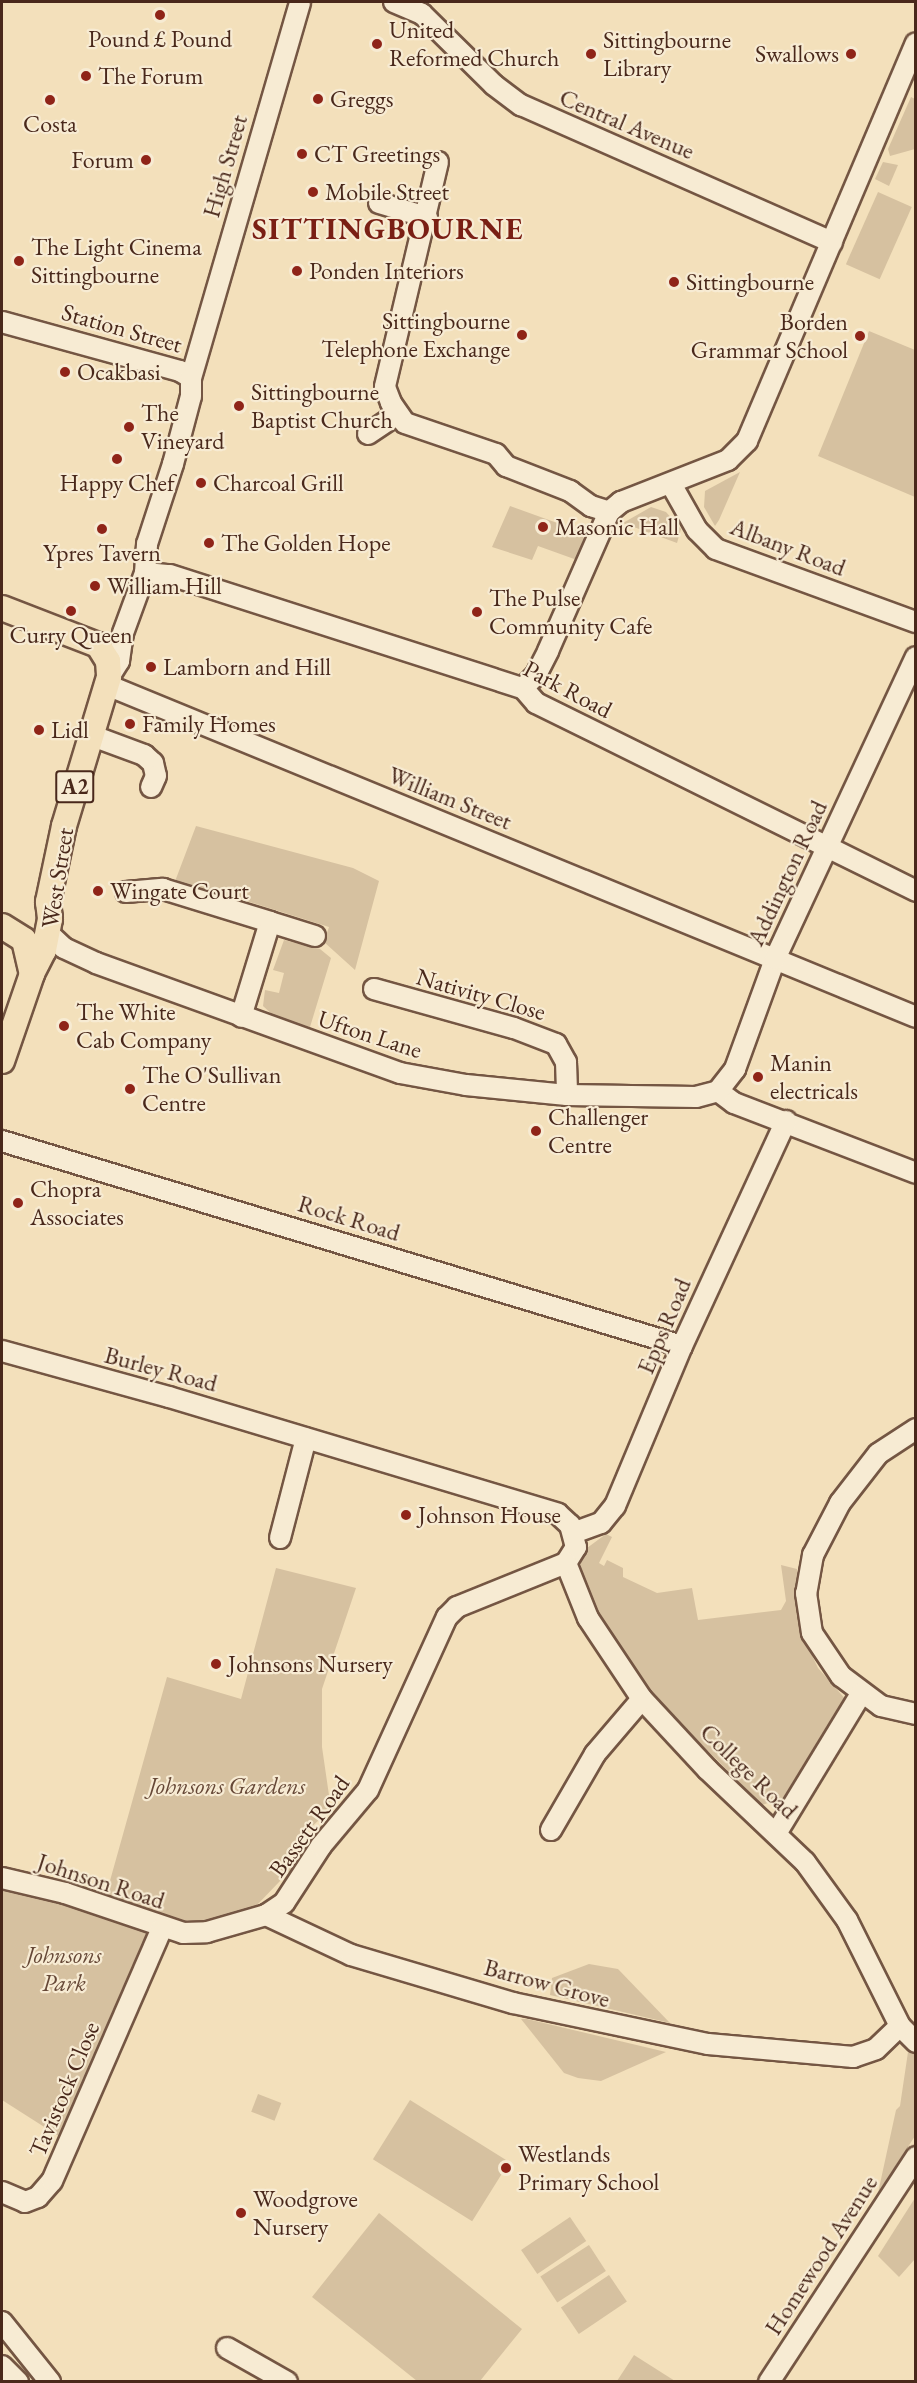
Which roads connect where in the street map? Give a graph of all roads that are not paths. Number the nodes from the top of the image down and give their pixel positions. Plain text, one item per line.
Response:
1 (300, 2) edge
2 (394, 2) edge
3 (915, 43) edge
4 (438, 162) dead end
5 (379, 203) dead end
6 (427, 217) junction
7 (831, 242) junction
8 (2, 322) edge
9 (191, 378) junction
10 (398, 414) junction
11 (368, 434) dead end
12 (671, 484) junction
13 (609, 512) junction
14 (145, 573) junction
15 (2, 608) edge
16 (915, 622) edge
17 (123, 633) junction
18 (99, 645) junction
19 (915, 657) edge
20 (108, 681) junction
21 (523, 688) junction
22 (90, 735) junction
23 (151, 787) dead end
24 (828, 848) junction
25 (915, 891) edge
26 (126, 892) dead end
27 (48, 902) junction
28 (270, 922) junction
29 (3, 926) edge
30 (48, 933) junction
31 (315, 936) dead end
32 (775, 959) junction
33 (32, 974) junction
34 (374, 989) dead end
35 (241, 1017) junction
36 (915, 1017) edge
37 (2, 1061) edge
38 (718, 1091) junction
39 (567, 1095) junction
40 (786, 1121) junction
41 (2, 1141) edge
42 (915, 1173) edge
43 (682, 1346) junction
44 (2, 1351) edge
45 (915, 1429) edge
46 (306, 1438) junction
47 (573, 1533) junction
48 (280, 1538) dead end
49 (566, 1563) junction
50 (861, 1694) junction
51 (642, 1699) junction
52 (915, 1714) edge
53 (551, 1830) dead end
54 (777, 1832) junction
55 (2, 1878) edge
56 (266, 1915) junction
57 (162, 1928) junction
58 (900, 2026) junction
59 (915, 2042) edge
60 (915, 2157) edge
61 (2, 2192) edge
62 (2, 2322) edge
63 (227, 2348) dead end
64 (2, 2366) edge
65 (18, 2382) edge
66 (50, 2382) edge
67 (287, 2382) edge
68 (769, 2382) edge

1 - 9 street, High Street
2 - 7 street, Central Avenue
3 - 7 street
4 - 6 street
5 - 6 street
6 - 10 street
7 - 12 street
8 - 9 street, Station Street
9 - 14 street, West Street
10 - 11 street
10 - 13 street
12 - 13 street
12 - 16 street, Albany Road
13 - 21 street
14 - 17 street, West Street
14 - 21 street, Park Road
15 - 18 main road
17 - 18 street
17 - 20 street, West Street
18 - 20 main road
19 - 24 street, Addington Road
20 - 22 main road, West Street / A2
20 - 32 street, William Street
21 - 24 street, Park Road
22 - 23 street
22 - 27 main road, West Street / A2
24 - 25 street, Park Road
24 - 32 street, Addington Road
26 - 28 street
27 - 29 main road, A2
27 - 30 main road, West Street / A2
28 - 31 street
28 - 35 street
29 - 33 main road, A2
30 - 33 main road, West Street / A2
30 - 35 street, Ufton Lane
32 - 36 street, William Street
32 - 38 street, Addington Road
33 - 37 main road, A2
34 - 39 street, Nativity Close
35 - 39 street, Ufton Lane
38 - 39 street, Ufton Lane
38 - 40 street
40 - 42 street
40 - 43 street, Epps Road
41 - 43 street, Rock Road
43 - 47 street, Epps Road
44 - 46 street, Burley Road
45 - 50 street
46 - 47 street, Burley Road
46 - 48 street
47 - 49 street
49 - 51 street, College Road
49 - 56 street, Bassett Road
50 - 52 street
50 - 54 street
51 - 53 street
51 - 54 street, College Road
54 - 58 street, College Road
55 - 57 street, Johnson Road
56 - 57 street, Johnson Road
56 - 58 street, Barrow Grove
57 - 61 street, Tavistock Close
58 - 59 street, College Road
60 - 68 street, Homewood Avenue
62 - 66 street
63 - 67 street
64 - 65 street

